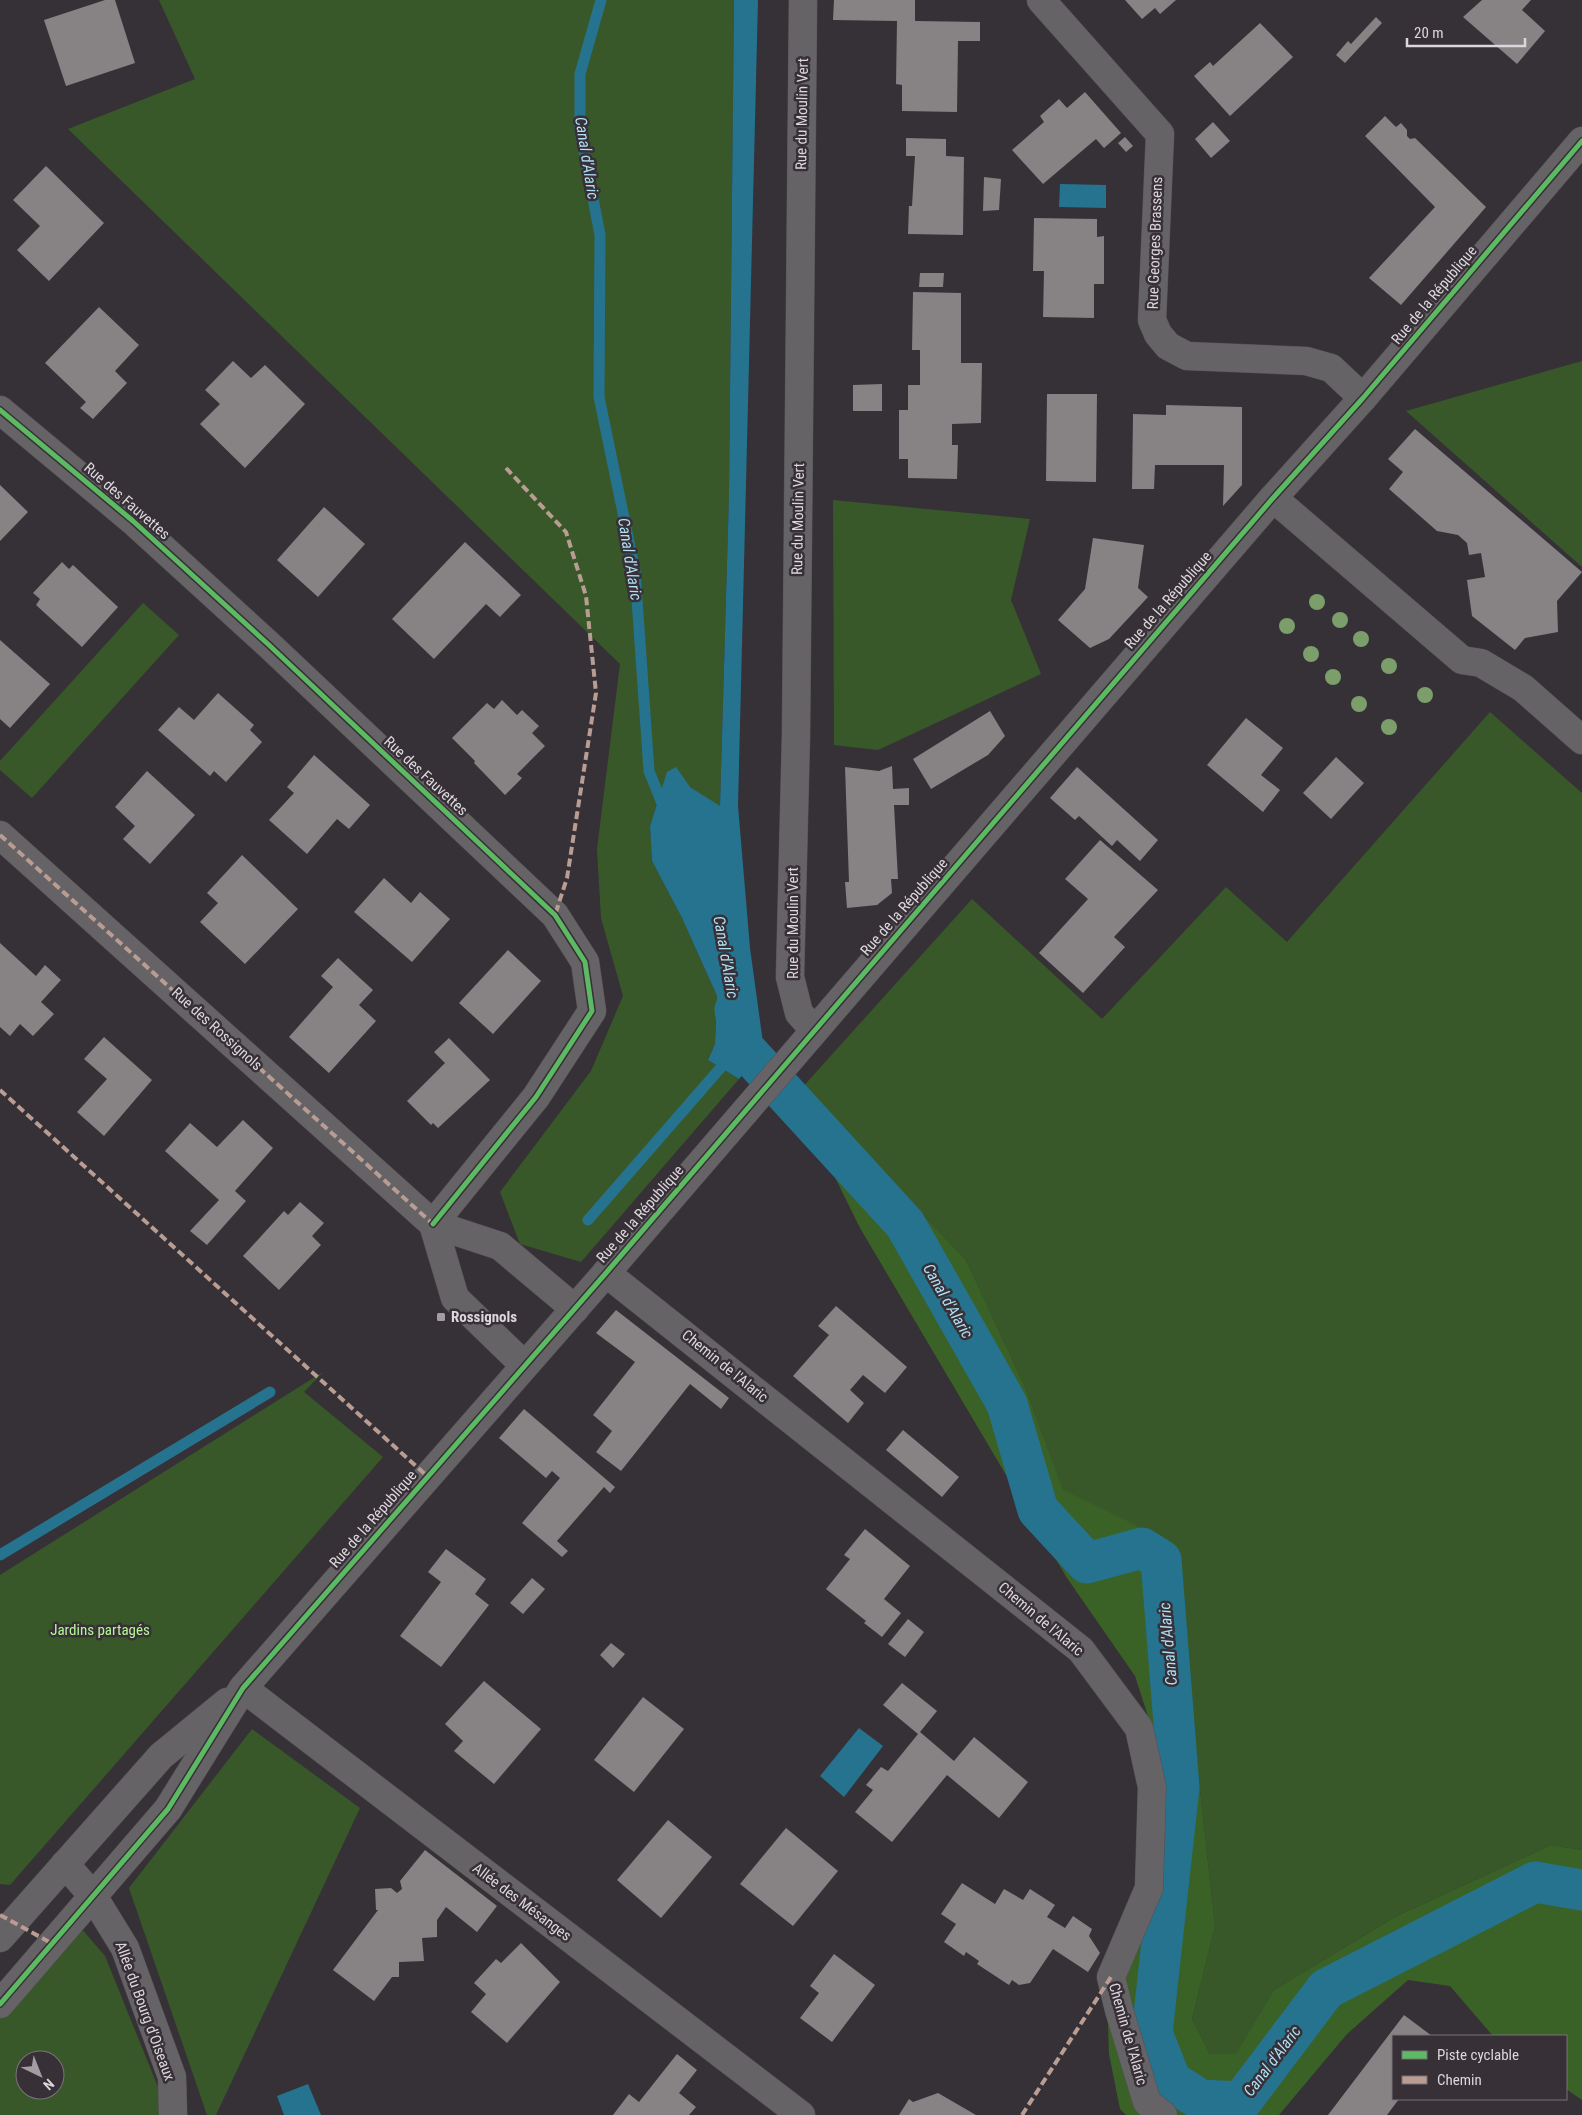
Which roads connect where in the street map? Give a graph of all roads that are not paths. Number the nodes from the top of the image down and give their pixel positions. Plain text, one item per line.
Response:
1 (803, 0) edge
2 (1041, 0) edge
3 (1582, 142) edge
4 (1363, 398) junction
5 (0, 410) edge
6 (1273, 498) junction
7 (1582, 740) edge
8 (0, 835) edge
9 (814, 1030) junction
10 (433, 1224) junction
11 (606, 1273) junction
12 (575, 1309) junction
13 (524, 1365) junction
14 (243, 1688) junction
15 (65, 1864) junction
16 (93, 1896) junction
17 (0, 1938) edge
18 (0, 2004) edge
19 (173, 2115) edge
20 (801, 2115) edge
21 (1163, 2115) edge

1 - 9 street, Rue du Moulin Vert
2 - 4 street, Rue Georges Brassens
3 - 4 street, Rue de la République
4 - 6 street, Rue de la République
5 - 10 street, Rue des Fauvettes
6 - 7 street
6 - 9 street, Rue de la République
8 - 10 street, Rue des Rossignols
9 - 11 street, Rue de la République
10 - 12 street, Rue des Rossignols
10 - 13 street
11 - 12 street, Rue de la République
11 - 21 street, Chemin de l'Alaric
12 - 13 street, Rue de la République
13 - 14 street, Rue de la République
14 - 15 street
14 - 16 street
14 - 20 street, Allée des Mésanges
15 - 16 street, Allée du Bourg d'Oiseaux
15 - 17 street
16 - 18 street
16 - 19 street, Allée du Bourg d'Oiseaux

